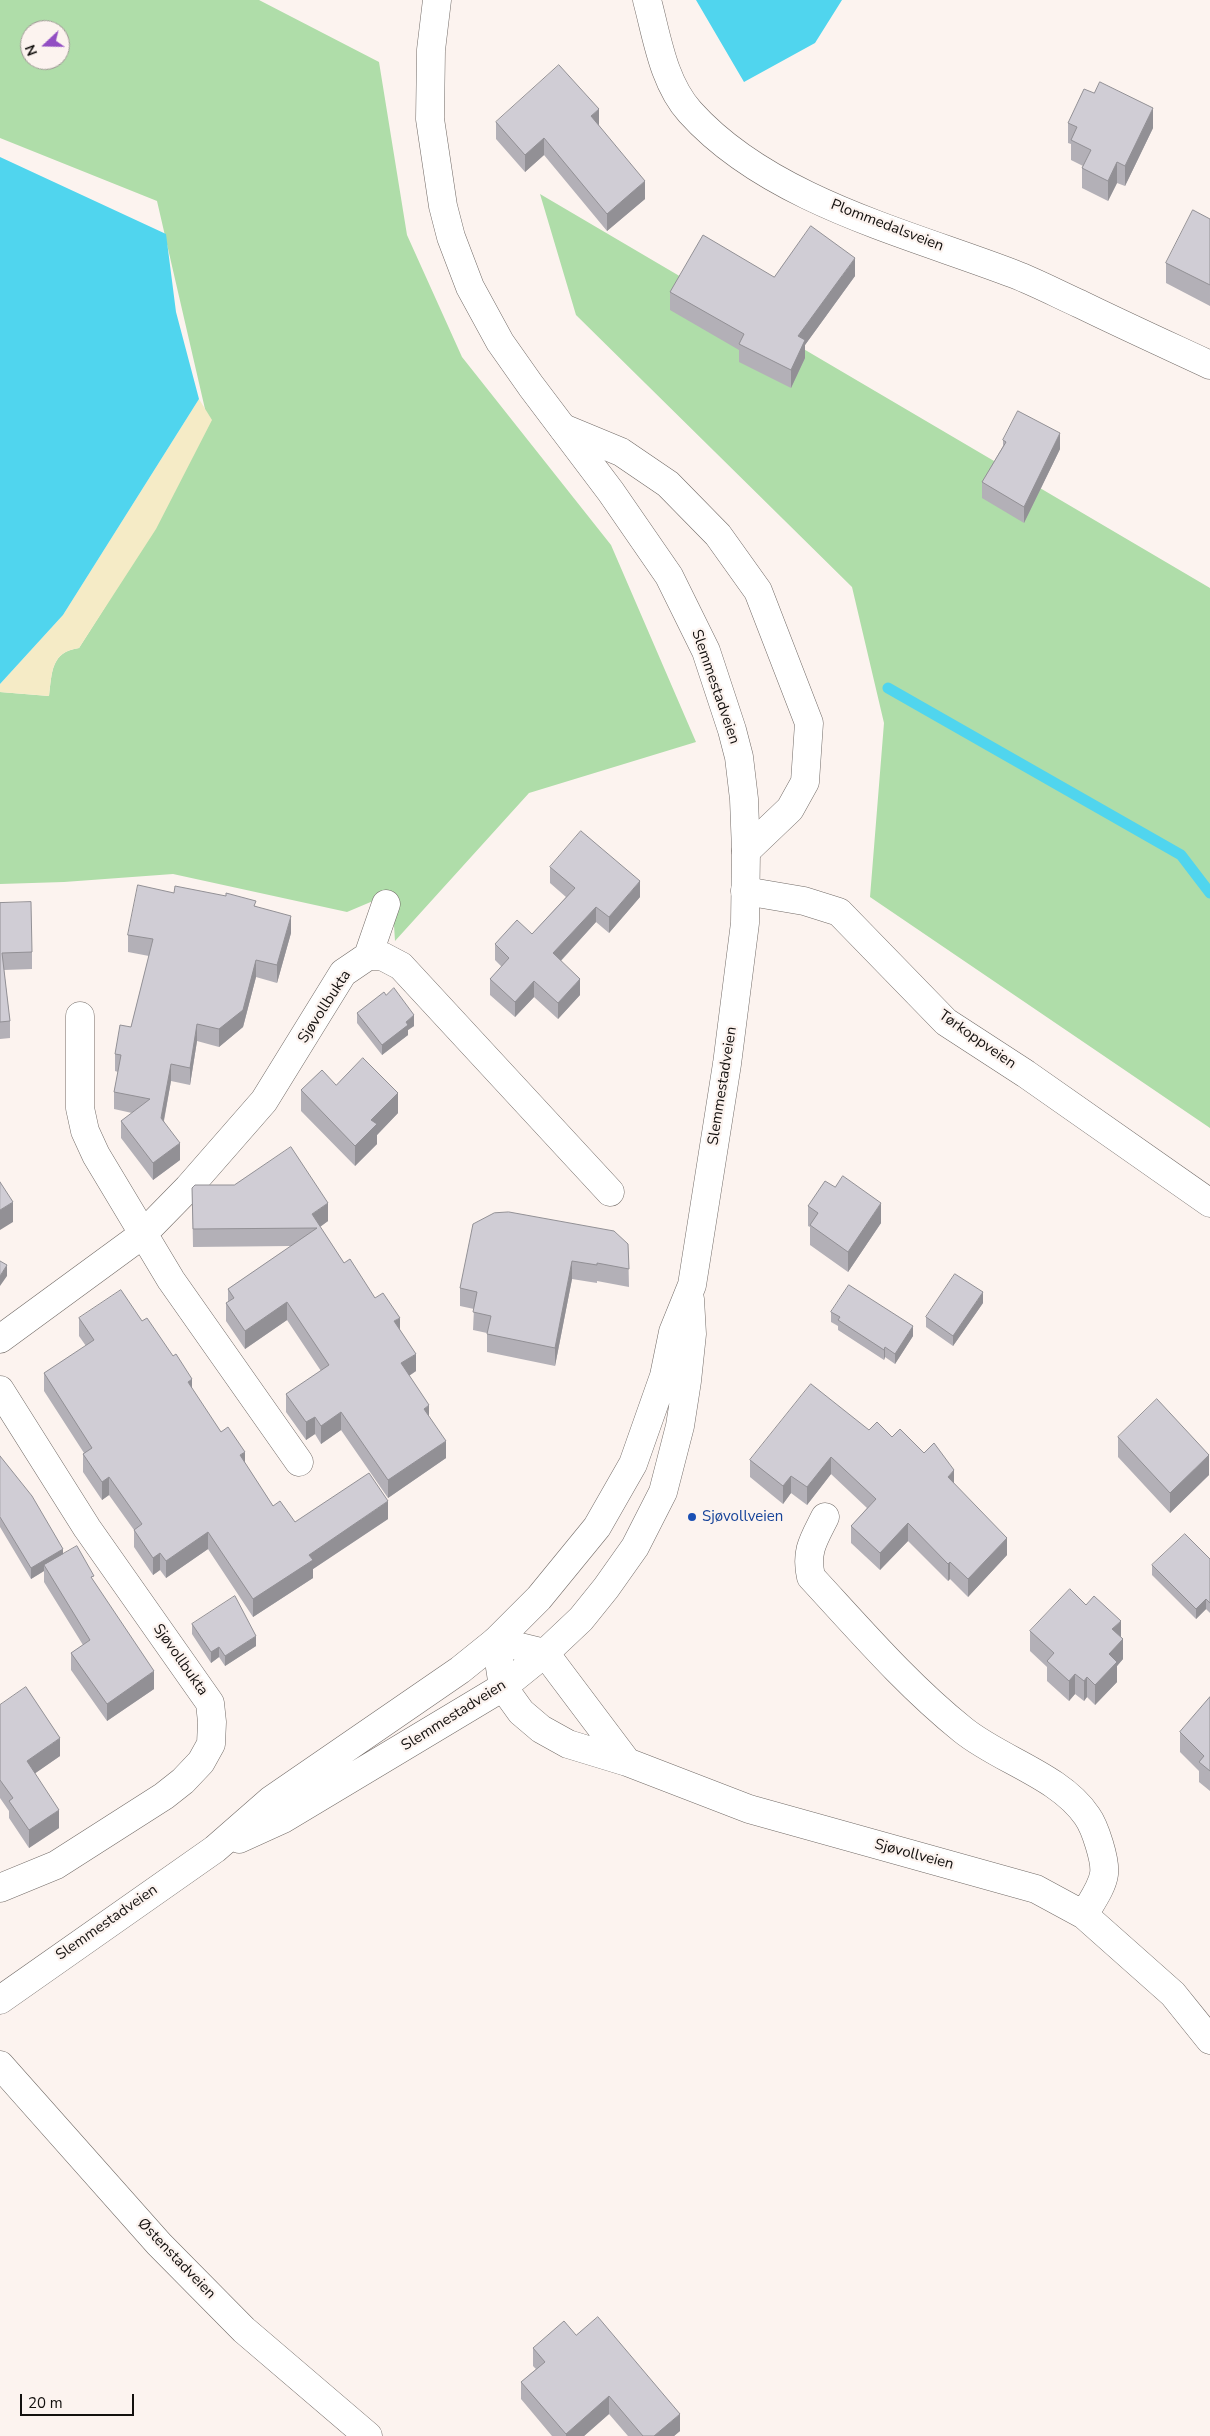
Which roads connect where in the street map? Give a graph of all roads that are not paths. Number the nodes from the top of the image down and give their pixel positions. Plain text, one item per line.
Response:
1 (437, 0) edge
2 (647, 0) edge
3 (1210, 365) edge
4 (563, 428) junction
5 (746, 851) junction
6 (745, 892) junction
7 (386, 904) dead end
8 (368, 956) junction
9 (80, 1016) dead end
10 (610, 1192) dead end
11 (1210, 1203) edge
12 (142, 1235) junction
13 (690, 1292) junction
14 (0, 1339) edge
15 (0, 1390) edge
16 (300, 1462) dead end
17 (825, 1517) dead end
18 (496, 1641) junction
19 (545, 1653) junction
20 (503, 1687) junction
21 (627, 1762) junction
22 (215, 1850) junction
23 (0, 1888) edge
24 (1084, 1915) junction
25 (0, 2000) edge
26 (1210, 2040) edge
27 (0, 2065) edge
28 (368, 2436) edge

1 - 4 street, Slemmestadveien
2 - 3 street, Plommedalsveien
4 - 5 street, Slemmestadveien
4 - 5 street
5 - 6 street, Slemmestadveien
6 - 11 street, Tørkoppveien
6 - 13 street, Slemmestadveien
7 - 8 street
8 - 10 street
8 - 12 street, Sjøvollbukta
9 - 12 street
12 - 14 street, Sjøvollbukta
12 - 16 street
13 - 18 street, Slemmestadveien
13 - 19 street, Slemmestadveien
15 - 23 street, Sjøvollbukta
17 - 24 street
18 - 19 street
18 - 20 street, Sjøvollveien
18 - 22 street, Slemmestadveien
19 - 20 street, Slemmestadveien
19 - 21 street
20 - 21 street, Sjøvollveien
20 - 22 street, Slemmestadveien
21 - 24 street, Sjøvollveien
22 - 25 street, Slemmestadveien
24 - 26 street, Sjøvollveien
27 - 28 street, Østenstadveien

